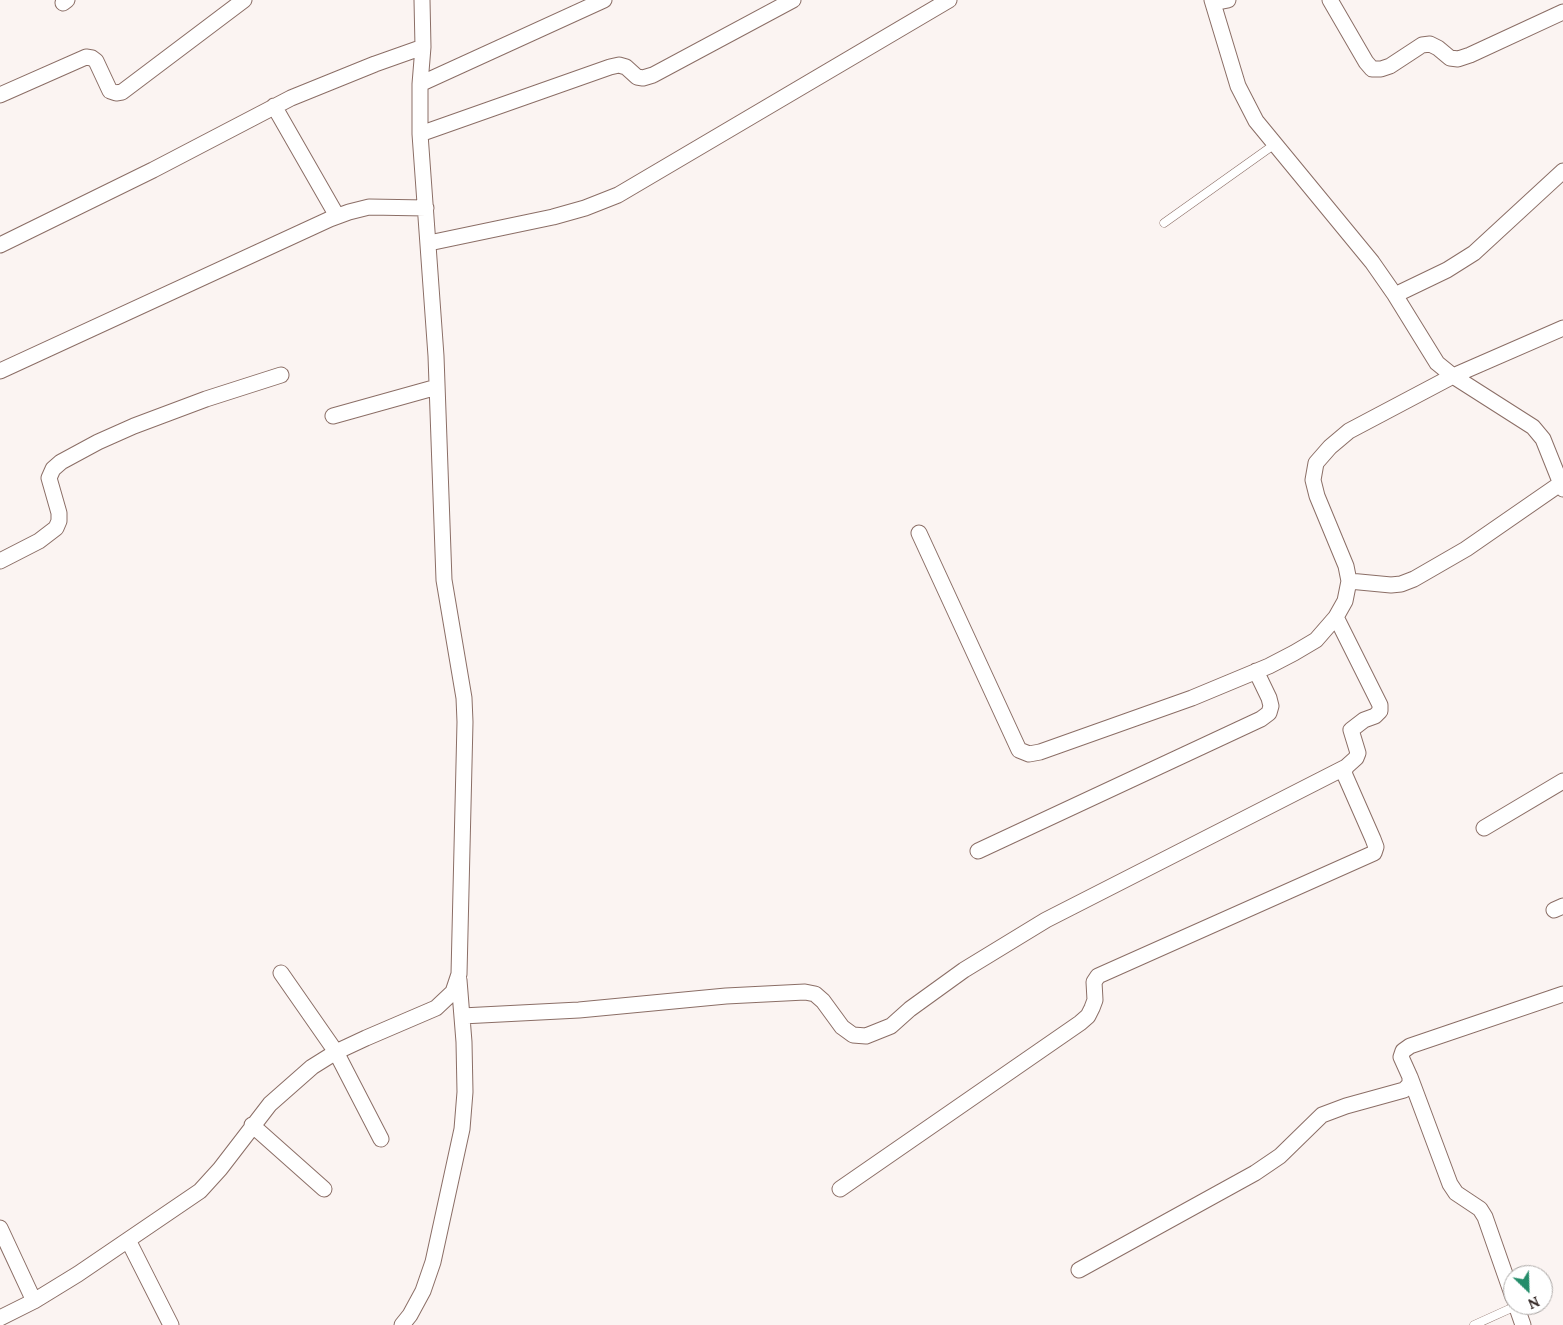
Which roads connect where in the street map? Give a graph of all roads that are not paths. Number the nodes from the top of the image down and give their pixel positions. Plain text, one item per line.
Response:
1 (244, 0) edge
2 (422, 0) edge
3 (604, 0) edge
4 (793, 0) edge
5 (947, 0) edge
6 (1228, 0) edge
7 (1330, 0) edge
8 (1212, 1) edge
9 (1563, 12) edge
10 (423, 47) junction
11 (420, 84) junction
12 (0, 95) edge
13 (274, 106) junction
14 (420, 134) junction
15 (1275, 144) junction
16 (1563, 171) edge
17 (426, 208) junction
18 (337, 216) junction
19 (1164, 223) dead end
20 (429, 242) junction
21 (0, 245) edge
22 (1395, 295) junction
23 (1563, 328) edge
24 (0, 371) edge
25 (280, 375) dead end
26 (1453, 376) junction
27 (437, 387) junction
28 (332, 416) dead end
29 (1562, 486) edge
30 (919, 533) dead end
31 (0, 561) edge
32 (1349, 581) junction
33 (1336, 617) junction
34 (1256, 671) junction
35 (1346, 767) junction
36 (1563, 781) edge
37 (1484, 828) dead end
38 (978, 851) dead end
39 (281, 974) dead end
40 (459, 974) junction
41 (1562, 997) edge
42 (462, 1016) junction
43 (336, 1052) junction
44 (1410, 1077) junction
45 (252, 1125) junction
46 (381, 1140) dead end
47 (324, 1189) dead end
48 (840, 1190) dead end
49 (0, 1228) edge
50 (128, 1240) junction
51 (1503, 1269) edge
52 (1079, 1270) dead end
53 (34, 1301) junction
54 (1503, 1309) edge
55 (0, 1318) edge
56 (171, 1325) edge
57 (402, 1325) edge
58 (1474, 1325) edge

1 - 12 street
2 - 10 street
3 - 11 street
4 - 14 street
5 - 20 street
6 - 8 street
7 - 9 street
8 - 15 street
10 - 11 street
10 - 13 street
11 - 14 street
13 - 18 street
13 - 21 street
14 - 17 street
15 - 19 lane
15 - 22 street
16 - 22 street
17 - 18 street
17 - 20 street
18 - 24 street
20 - 27 street
22 - 26 street
23 - 26 street
25 - 31 street
26 - 29 street
26 - 32 street
27 - 28 street
27 - 40 street
29 - 32 street
30 - 34 street
32 - 33 street
33 - 34 street
33 - 35 street
34 - 38 street
35 - 42 street
35 - 48 street
36 - 37 street
39 - 43 street
40 - 42 street
40 - 43 street
41 - 44 street
42 - 57 street
43 - 45 street
43 - 46 street
44 - 51 street
44 - 52 street
45 - 47 street
45 - 50 street
49 - 53 street
50 - 53 street
50 - 56 street
53 - 55 street
54 - 58 lane

